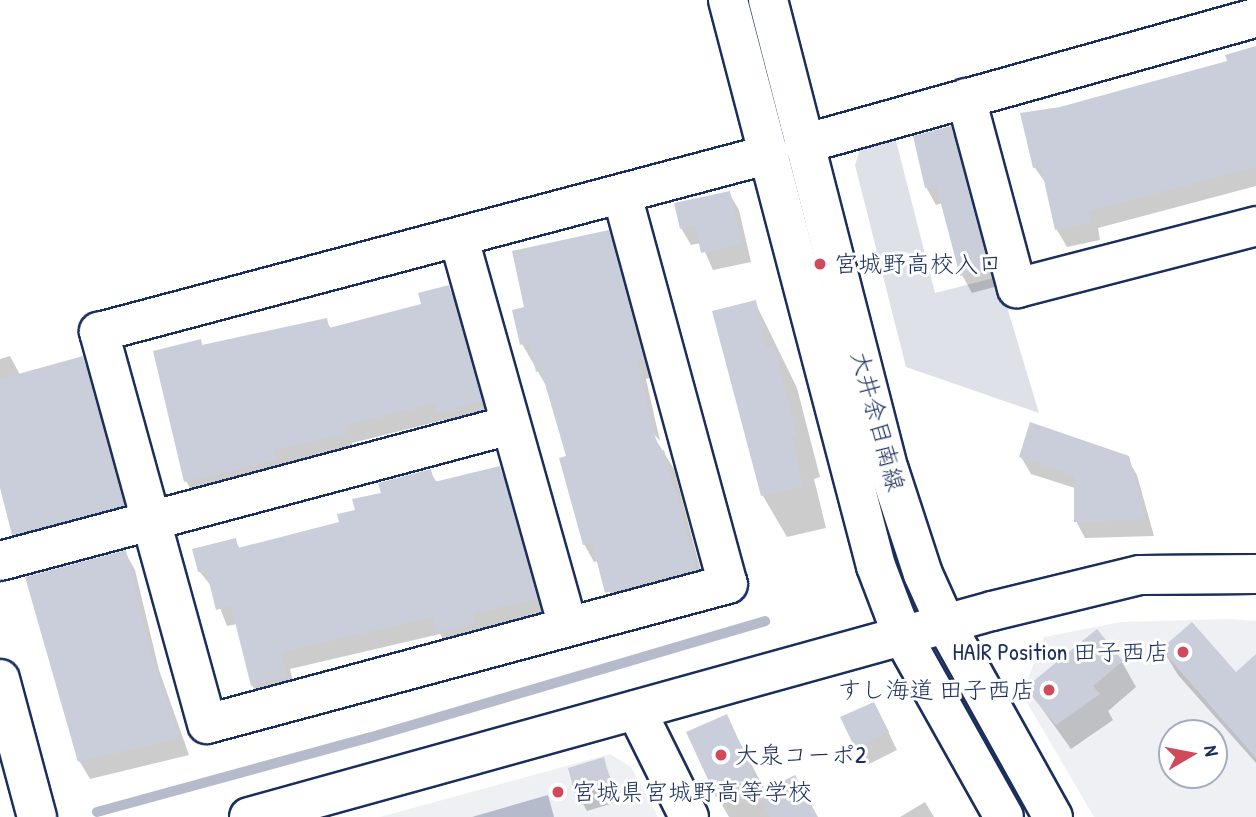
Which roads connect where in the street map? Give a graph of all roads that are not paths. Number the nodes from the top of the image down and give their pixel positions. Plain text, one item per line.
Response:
1 (728, 0) edge
2 (768, 0) edge
3 (1256, 18) edge
4 (966, 98) junction
5 (807, 143) junction
6 (770, 154) junction
7 (622, 195) junction
8 (1256, 226) edge
9 (459, 239) junction
10 (510, 425) junction
11 (153, 519) junction
12 (0, 561) edge
13 (1256, 573) edge
14 (567, 624) junction
15 (946, 625) junction
16 (903, 637) junction
17 (0, 679) edge
18 (636, 710) junction
19 (9, 751) edge
20 (37, 817) edge
21 (250, 817) edge
22 (689, 817) edge
23 (1004, 817) edge
24 (1053, 817) edge

1 - 6 street
2 - 5 street, 大井余目南線
3 - 4 street
4 - 5 street
4 - 8 street
5 - 15 street, 大井余目南線
6 - 7 street
6 - 16 street
7 - 9 street
7 - 14 street
9 - 10 street
9 - 11 street
10 - 11 street
10 - 14 street
11 - 12 street
11 - 14 street
13 - 15 street
15 - 16 street
15 - 24 street, 大井余目南線
16 - 18 street
16 - 23 street
17 - 19 street
18 - 21 street
18 - 22 street
19 - 20 street

